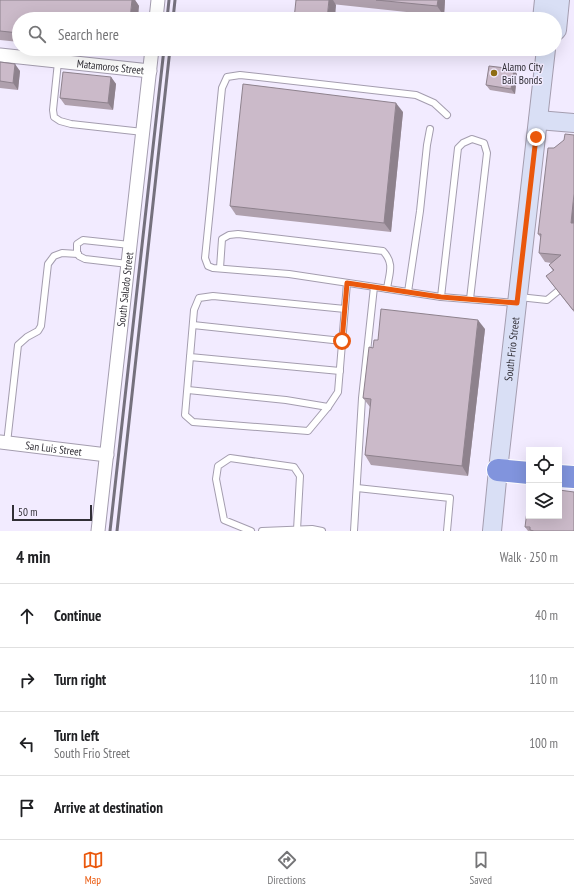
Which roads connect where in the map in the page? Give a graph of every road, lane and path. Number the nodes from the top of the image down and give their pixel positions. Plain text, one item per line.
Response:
1 (158, 0) edge
2 (544, 0) edge
3 (560, 0) edge
4 (157, 12) edge
5 (543, 12) edge
6 (559, 12) edge
7 (0, 56) edge
8 (151, 56) edge
9 (545, 56) edge
10 (58, 62) junction
11 (150, 71) junction
12 (447, 115) dead end
13 (538, 120) junction
14 (574, 123) edge
15 (430, 129) dead end
16 (143, 132) junction
17 (130, 245) junction
18 (78, 254) junction
19 (128, 264) junction
20 (220, 268) junction
21 (347, 283) junction
22 (374, 287) junction
23 (387, 289) junction
24 (408, 292) junction
25 (558, 292) edge
26 (441, 297) junction
27 (470, 299) junction
28 (517, 300) junction
29 (344, 309) junction
30 (193, 326) junction
31 (342, 341) junction
32 (190, 357) junction
33 (340, 371) junction
34 (188, 390) junction
35 (328, 407) junction
36 (3, 442) edge
37 (107, 455) junction
38 (498, 470) junction
39 (526, 473) edge
40 (562, 476) edge
41 (574, 477) edge
42 (357, 488) junction
43 (297, 530) junction
44 (98, 531) edge
45 (251, 531) edge
46 (262, 531) edge
47 (322, 531) edge
48 (354, 531) edge
49 (447, 531) edge
50 (492, 531) edge

1 - 4 street
2 - 5 main road
3 - 6 main road
7 - 10 street, Matamoros Street
8 - 11 street, South Salado Street
9 - 13 main road, South Frio Street
10 - 11 street, Matamoros Street
10 - 16 lane
11 - 16 street, South Salado Street
12 - 20 lane
13 - 14 main road
13 - 28 main road, South Frio Street
15 - 24 lane
16 - 17 street, South Salado Street
17 - 18 lane
17 - 19 street, South Salado Street
18 - 19 lane
18 - 36 lane
19 - 37 street, South Salado Street
20 - 21 lane
20 - 23 lane
21 - 22 lane
21 - 29 lane
22 - 23 lane
22 - 42 lane
23 - 24 lane
24 - 26 lane
25 - 28 lane
26 - 27 lane
26 - 27 lane
27 - 28 lane
28 - 38 main road, South Frio Street
29 - 30 lane
29 - 31 lane
30 - 31 lane
30 - 32 lane
31 - 33 lane
32 - 33 lane
32 - 34 lane
33 - 35 lane
34 - 35 lane
34 - 35 lane
36 - 37 street, San Luis Street
37 - 44 street, South Salado Street
38 - 39 highway
38 - 50 main road, South Frio Street
40 - 41 highway
42 - 48 lane
42 - 49 lane
43 - 45 lane
43 - 46 lane
43 - 47 lane

